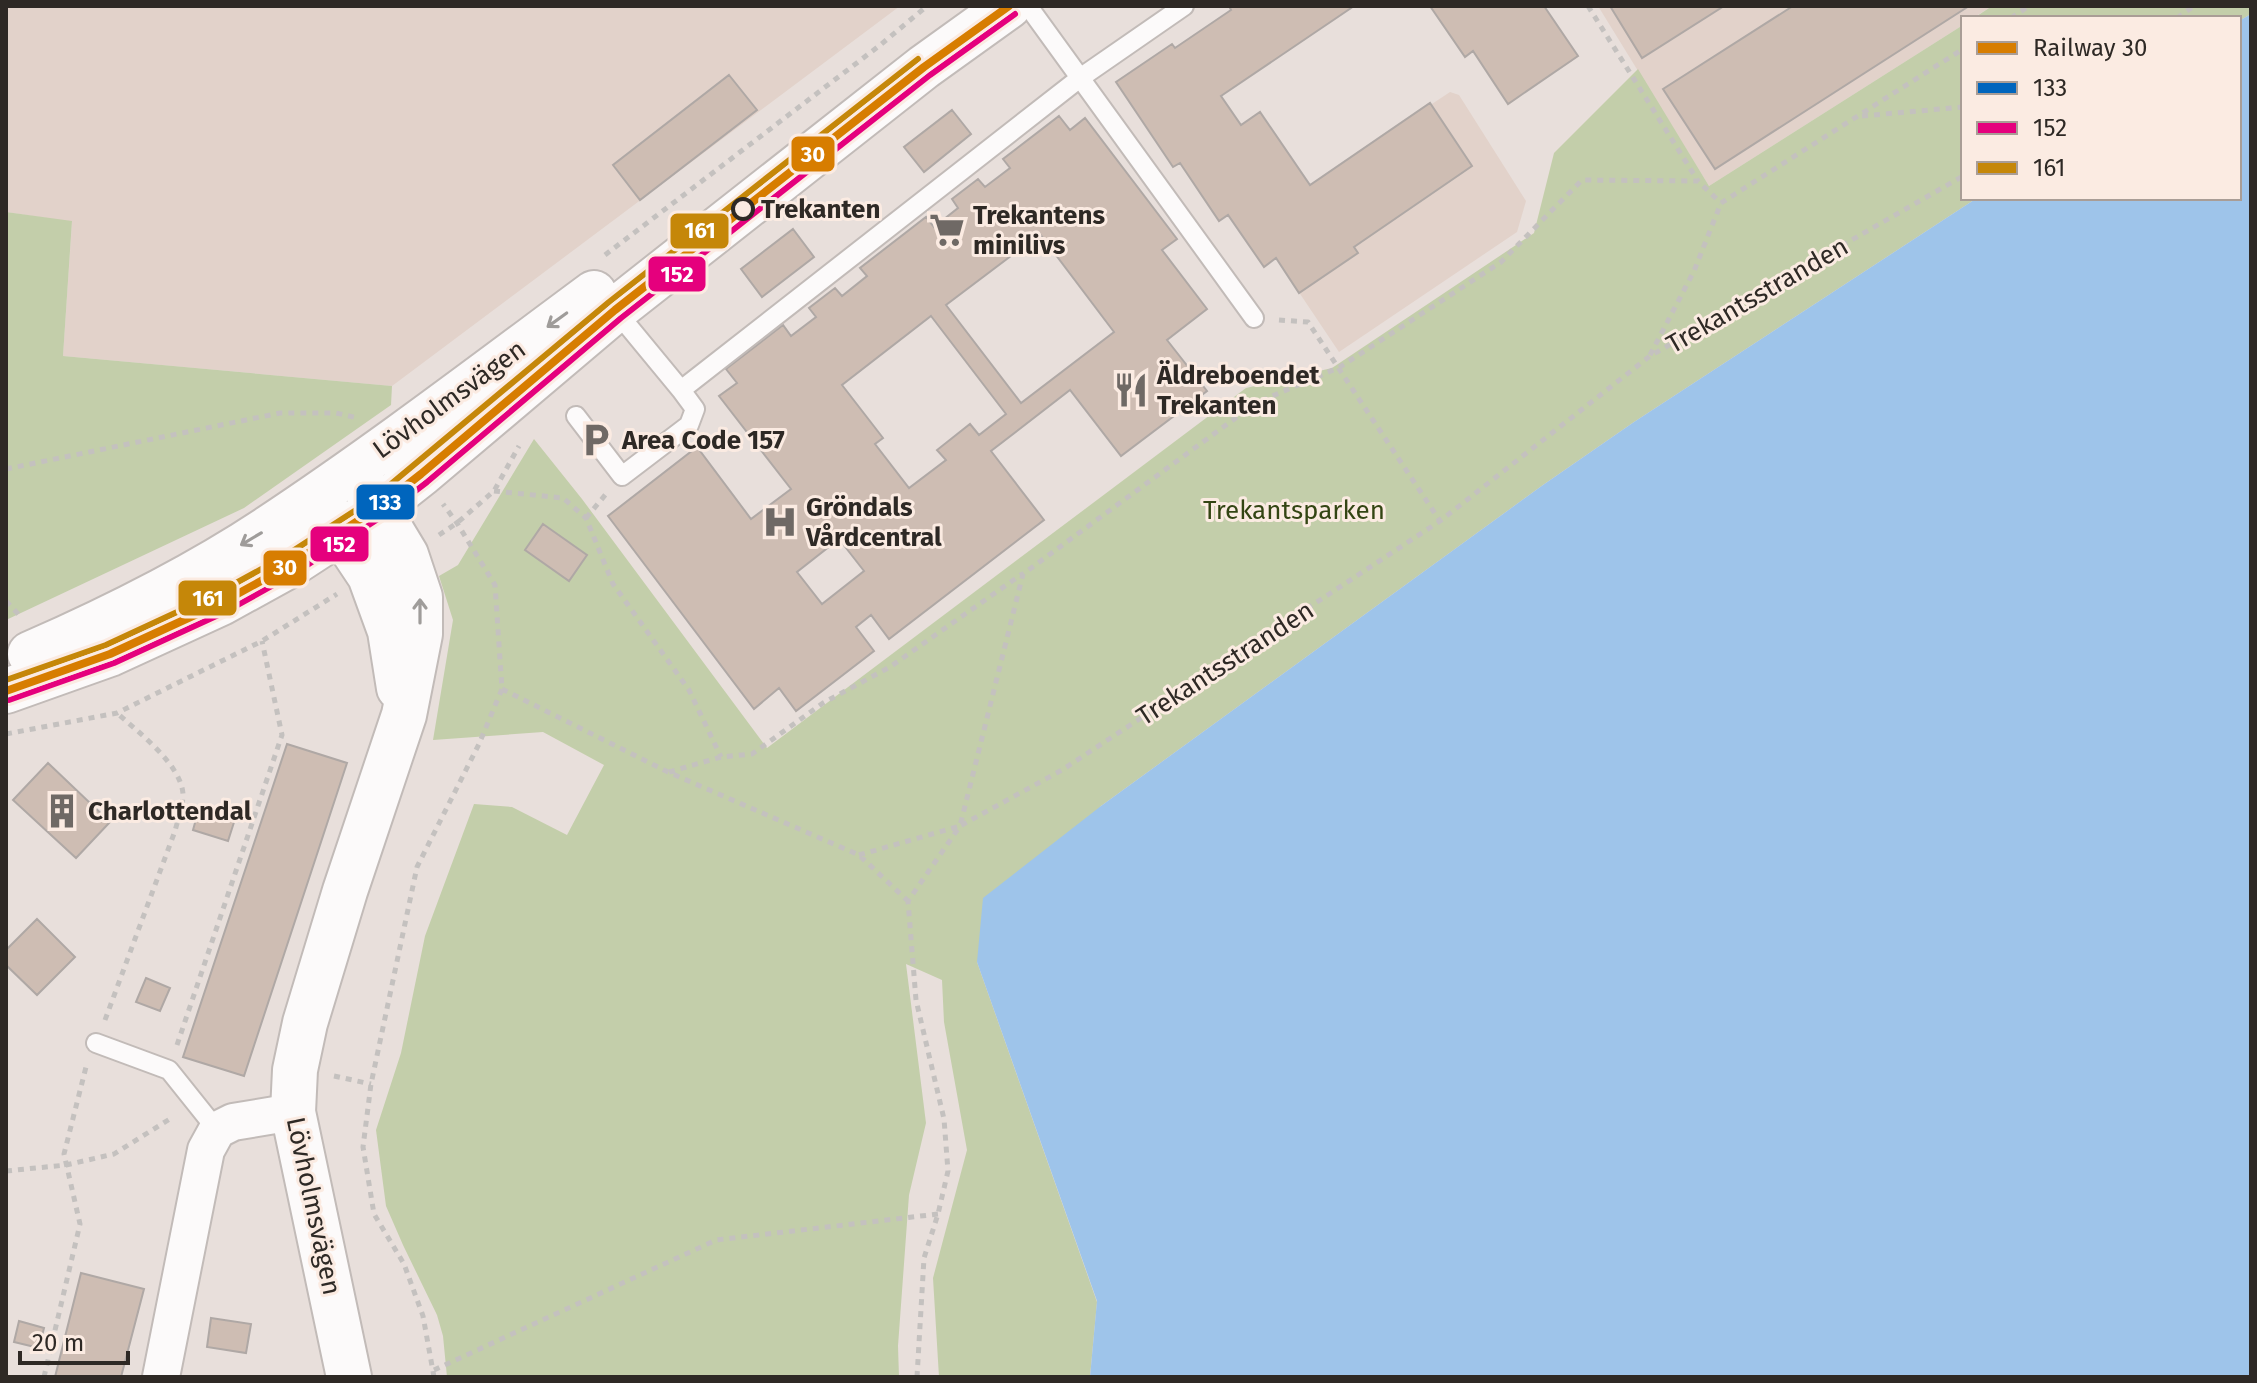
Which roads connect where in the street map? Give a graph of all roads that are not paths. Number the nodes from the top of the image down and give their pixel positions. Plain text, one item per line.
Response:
1 (961, 6) edge
2 (1009, 6) edge
3 (1028, 6) edge
4 (1184, 6) edge
5 (1080, 78) junction
6 (605, 286) junction
7 (1254, 318) road end
8 (681, 390) junction
9 (576, 416) dead end
10 (354, 469) junction
11 (316, 495) junction
12 (379, 507) junction
13 (342, 532) junction
14 (388, 566) junction
15 (6, 664) edge
16 (6, 691) edge
17 (96, 1043) road end
18 (293, 1112) junction
19 (206, 1116) junction
20 (161, 1377) edge
21 (349, 1377) edge

1 - 6 street, Lövholmsvägen
2 - 6 street, Lövholmsvägen
3 - 5 lane
4 - 5 lane
5 - 7 lane
5 - 8 lane
6 - 8 lane
6 -> 10 street, Lövholmsvägen
6 - 12 street, Lövholmsvägen
8 - 9 lane
10 - 11 street, Lövholmsvägen
10 - 12 street, Lövholmsvägen
11 - 13 street, Lövholmsvägen
11 -> 15 street
12 - 13 street
12 - 14 street, Lövholmsvägen
13 - 14 street, Lövholmsvägen
13 - 16 street
14 - 18 street, Lövholmsvägen
17 - 19 lane
18 - 19 street
18 - 21 street, Lövholmsvägen
19 - 20 street

